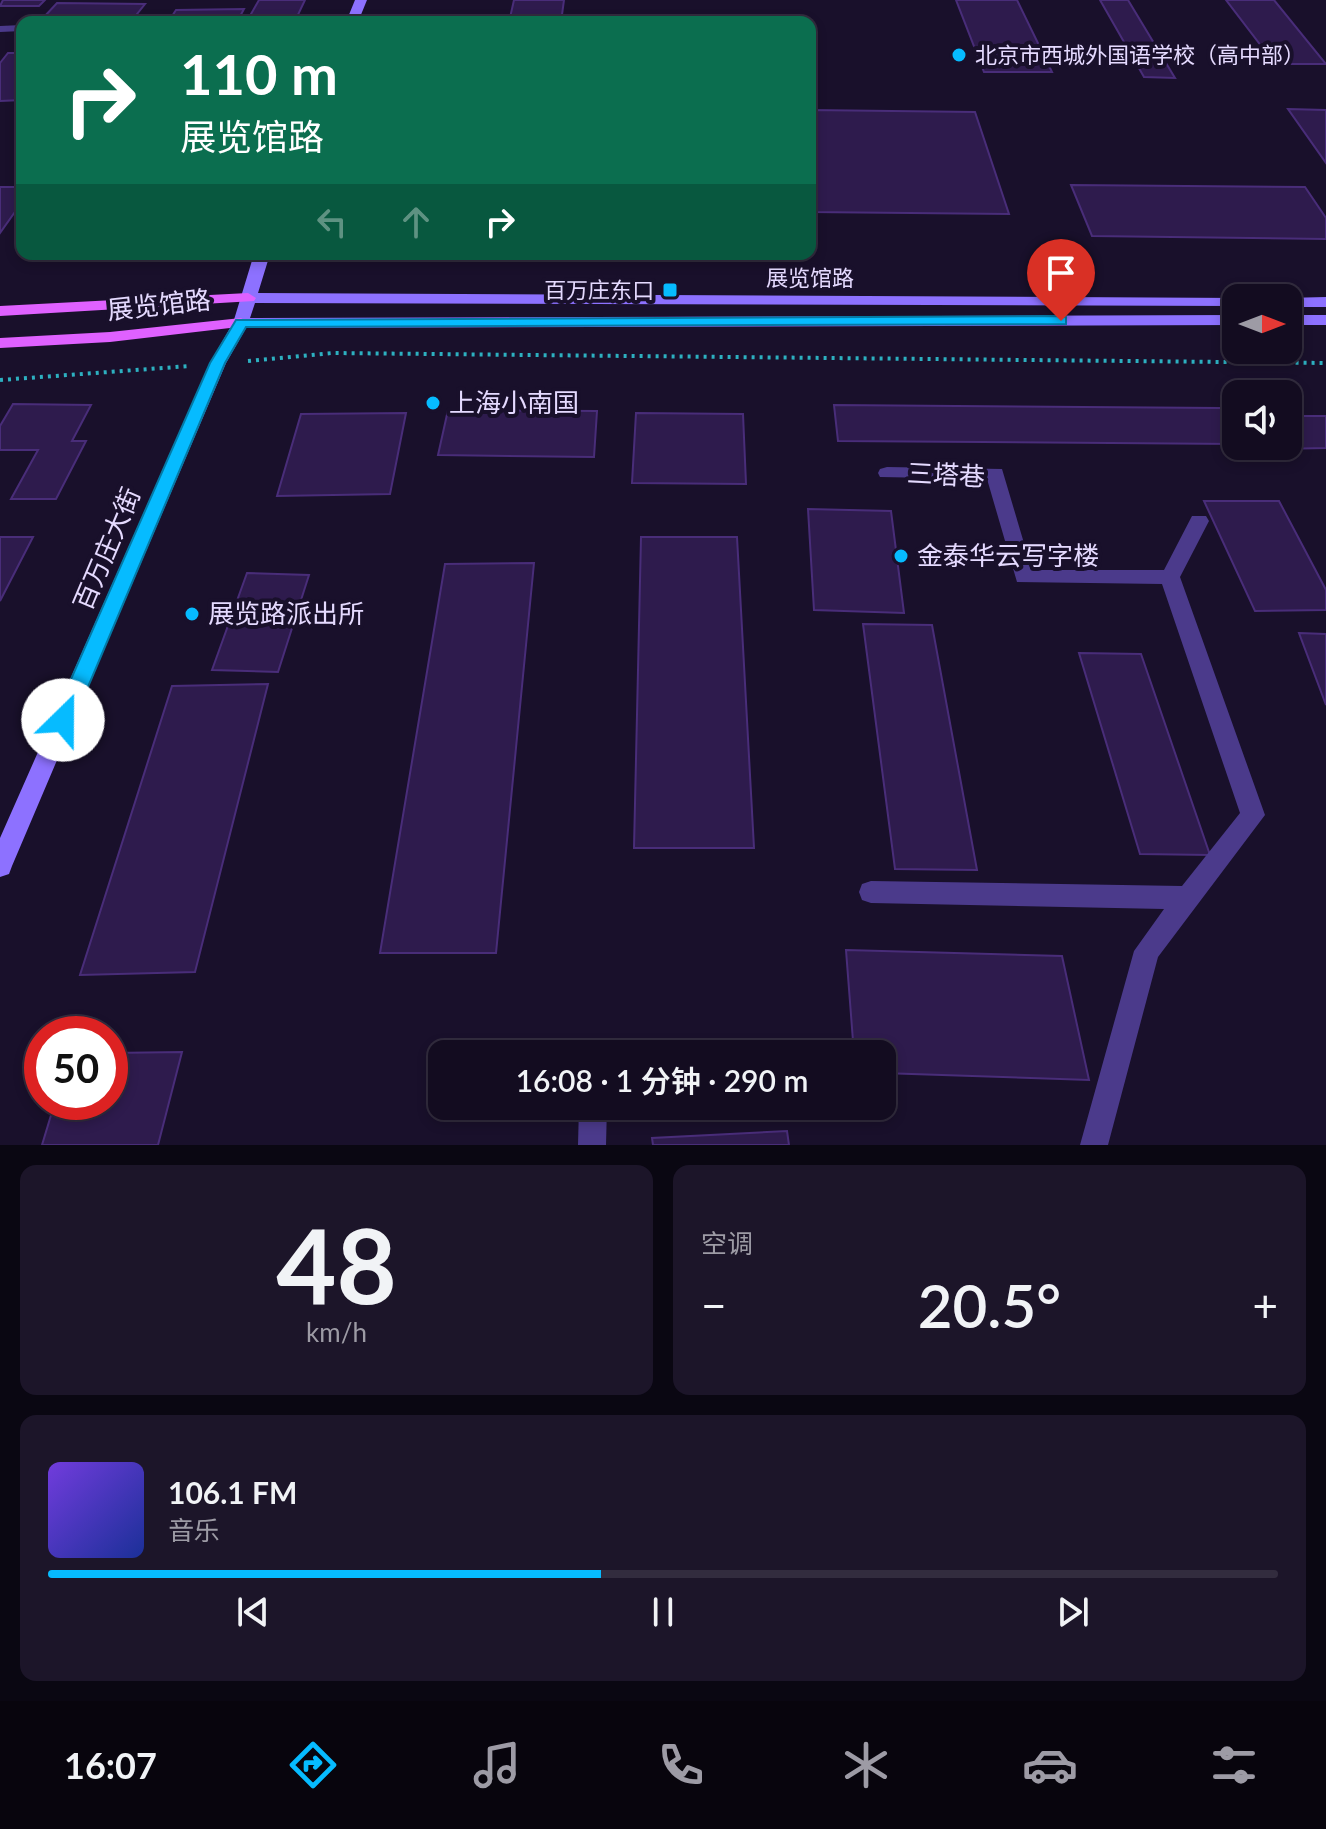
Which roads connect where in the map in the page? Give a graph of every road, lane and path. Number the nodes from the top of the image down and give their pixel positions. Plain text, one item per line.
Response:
1 (260, 260) edge
2 (248, 298) junction
3 (1222, 301) edge
4 (1302, 302) edge
5 (1326, 302) edge
6 (0, 311) edge
7 (1222, 320) edge
8 (1302, 320) edge
9 (1326, 320) edge
10 (241, 323) junction
11 (0, 343) edge
12 (218, 363) junction
13 (1326, 363) edge
14 (0, 380) edge
15 (887, 473) dead end
16 (1199, 521) dead end
17 (1170, 577) junction
18 (0, 866) edge
19 (871, 892) dead end
20 (1189, 898) junction
21 (593, 1120) edge
22 (592, 1145) edge
23 (1094, 1145) edge

1 - 2 main road, 百万庄大街
2 - 3 main road, 展览馆路
2 - 6 main road, 展览馆路
2 - 10 main road, 百万庄大街
4 - 5 main road
7 - 10 main road, 展览馆路
8 - 9 main road
10 - 11 main road, 展览馆路
10 - 12 main road, 百万庄大街
12 - 13 path
12 - 14 path
12 - 18 main road, 百万庄大街
15 - 17 street, 三塔巷
16 - 17 street
17 - 20 street
19 - 20 street
20 - 23 street
21 - 22 street

